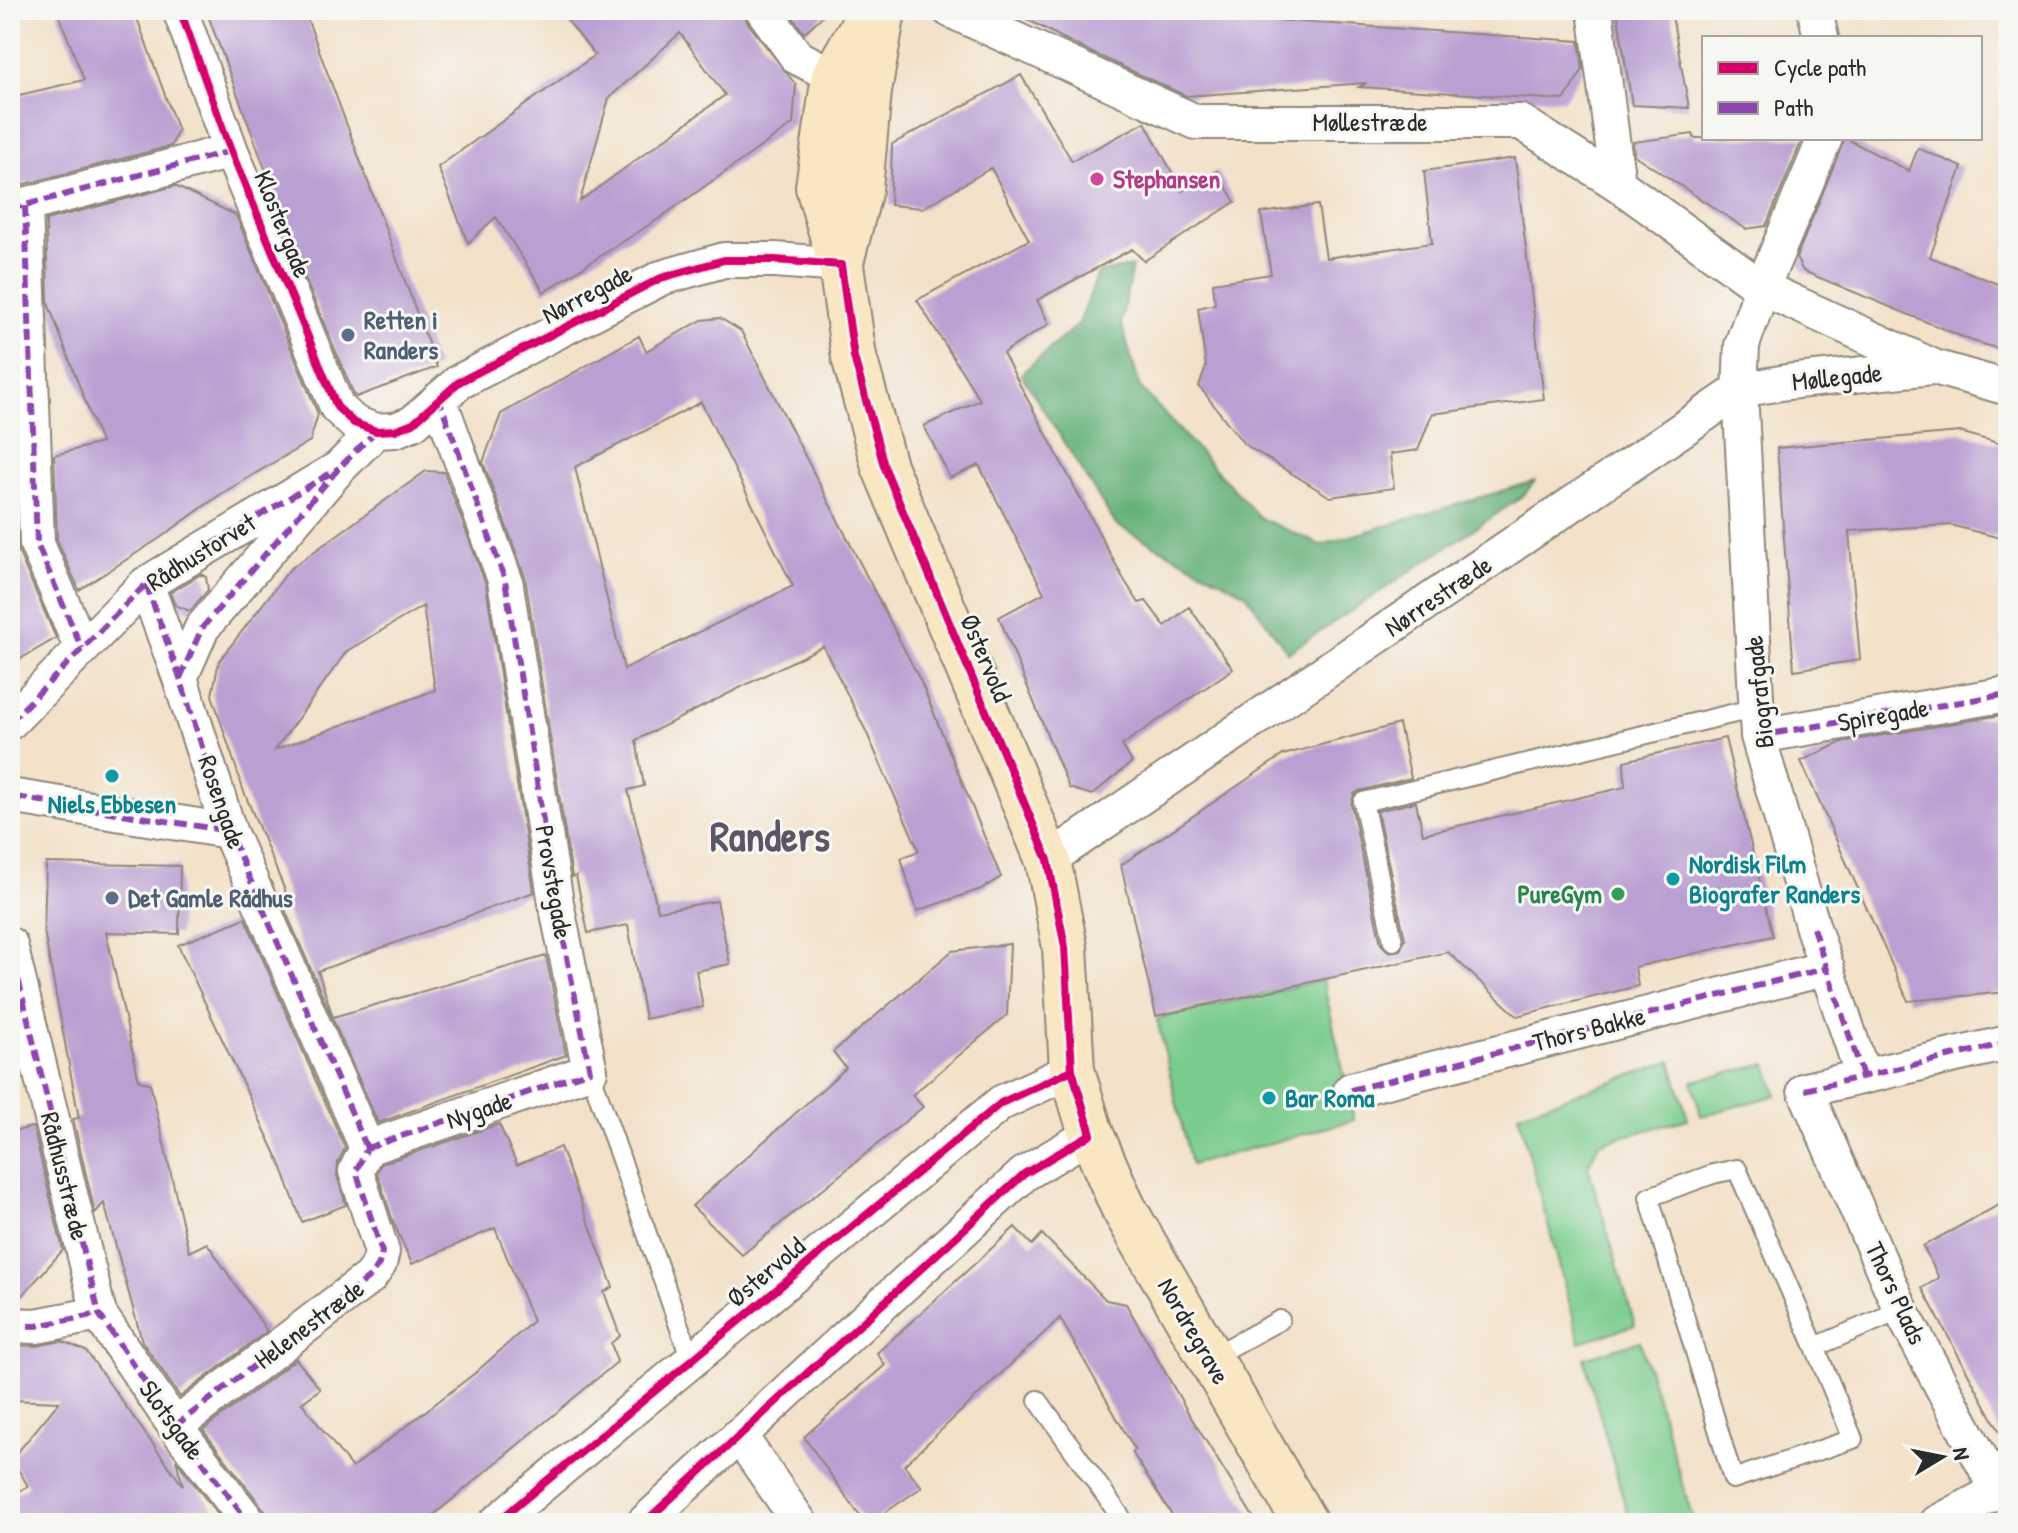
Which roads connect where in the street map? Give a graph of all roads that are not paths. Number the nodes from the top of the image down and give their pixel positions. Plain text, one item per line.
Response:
1 (180, 10) edge
2 (763, 10) edge
3 (872, 10) edge
4 (883, 10) edge
5 (950, 10) edge
6 (1595, 10) edge
7 (1815, 10) edge
8 (1821, 36) edge
9 (851, 83) junction
10 (1824, 140) edge
11 (231, 151) junction
12 (1618, 184) junction
13 (18, 208) edge
14 (841, 265) junction
15 (1762, 288) junction
16 (1934, 367) junction
17 (2008, 388) edge
18 (1740, 390) junction
19 (439, 399) junction
20 (376, 431) junction
21 (339, 468) junction
22 (146, 584) junction
23 (82, 649) junction
24 (180, 678) junction
25 (2008, 694) edge
26 (10, 722) edge
27 (1757, 722) junction
28 (12, 789) edge
29 (229, 831) junction
30 (1048, 860) junction
31 (1393, 941) dead end
32 (10, 945) edge
33 (1827, 968) junction
34 (2008, 1043) edge
35 (1072, 1070) junction
36 (590, 1071) junction
37 (1863, 1076) junction
38 (1351, 1090) dead end
39 (1091, 1134) junction
40 (367, 1148) junction
41 (1901, 1310) junction
42 (99, 1314) junction
43 (1280, 1320) dead end
44 (10, 1325) edge
45 (1815, 1347) junction
46 (1210, 1358) junction
47 (691, 1360) junction
48 (1038, 1400) dead end
49 (175, 1426) junction
50 (739, 1435) junction
51 (2003, 1488) edge
52 (249, 1523) edge
53 (496, 1523) edge
54 (644, 1523) edge
55 (800, 1523) edge
56 (1125, 1523) edge
57 (1305, 1523) edge
58 (1937, 1523) edge

1 - 11 street, Klostergade
2 - 9 street
3 - 9 street
4 - 9 street, Østervold
5 - 12 street, Møllestræde
6 - 12 street
7 - 8 street
9 - 14 street, Østervold
10 - 15 street
11 - 13 street
11 - 20 street, Klostergade
12 - 15 street, Møllestræde
13 - 23 street
14 - 19 street, Nørregade
14 - 30 street, Østervold
15 - 16 street, Møllegade
15 - 18 street
16 - 17 street, Møllegade
16 - 18 street, Møllegade
18 - 27 street, Biografgade
18 - 30 street, Nørrestræde
19 - 20 street, Nørregade
19 - 36 street, Provstegade
20 - 21 street, Rådhustorvet
21 - 22 street, Rådhustorvet
21 - 24 street, Rådhustorvet
22 - 23 street, Rådhustorvet
22 - 24 street, Rosengade
23 - 26 street, Rådhustorvet
24 - 29 street, Rosengade
25 - 27 street, Spiregade
27 - 31 lane
27 - 33 street, Biografgade
28 - 29 street
29 - 40 street, Rosengade
30 - 35 street, Østervold
32 - 42 street, Rådhusstræde
33 - 37 street, Biografgade
33 - 38 street, Thors Bakke
34 - 37 street
35 - 39 street, Østervold
35 - 47 street, Østervold
36 - 40 street, Nygade
36 - 47 lane, Provstegade
37 - 41 street, Thors Plads
39 - 46 street, Nordregrave
39 - 50 street
40 - 49 street, Helenestræde
41 - 45 lane
41 - 51 street, Thors Plads
42 - 44 street
42 - 49 street, Slotsgade
43 - 46 lane
45 - 45 lane
46 - 57 street, Nordregrave
47 - 53 street, Østervold
48 - 56 lane
49 - 52 street, Slotsgade
50 - 54 street
50 - 55 street
51 - 58 street

